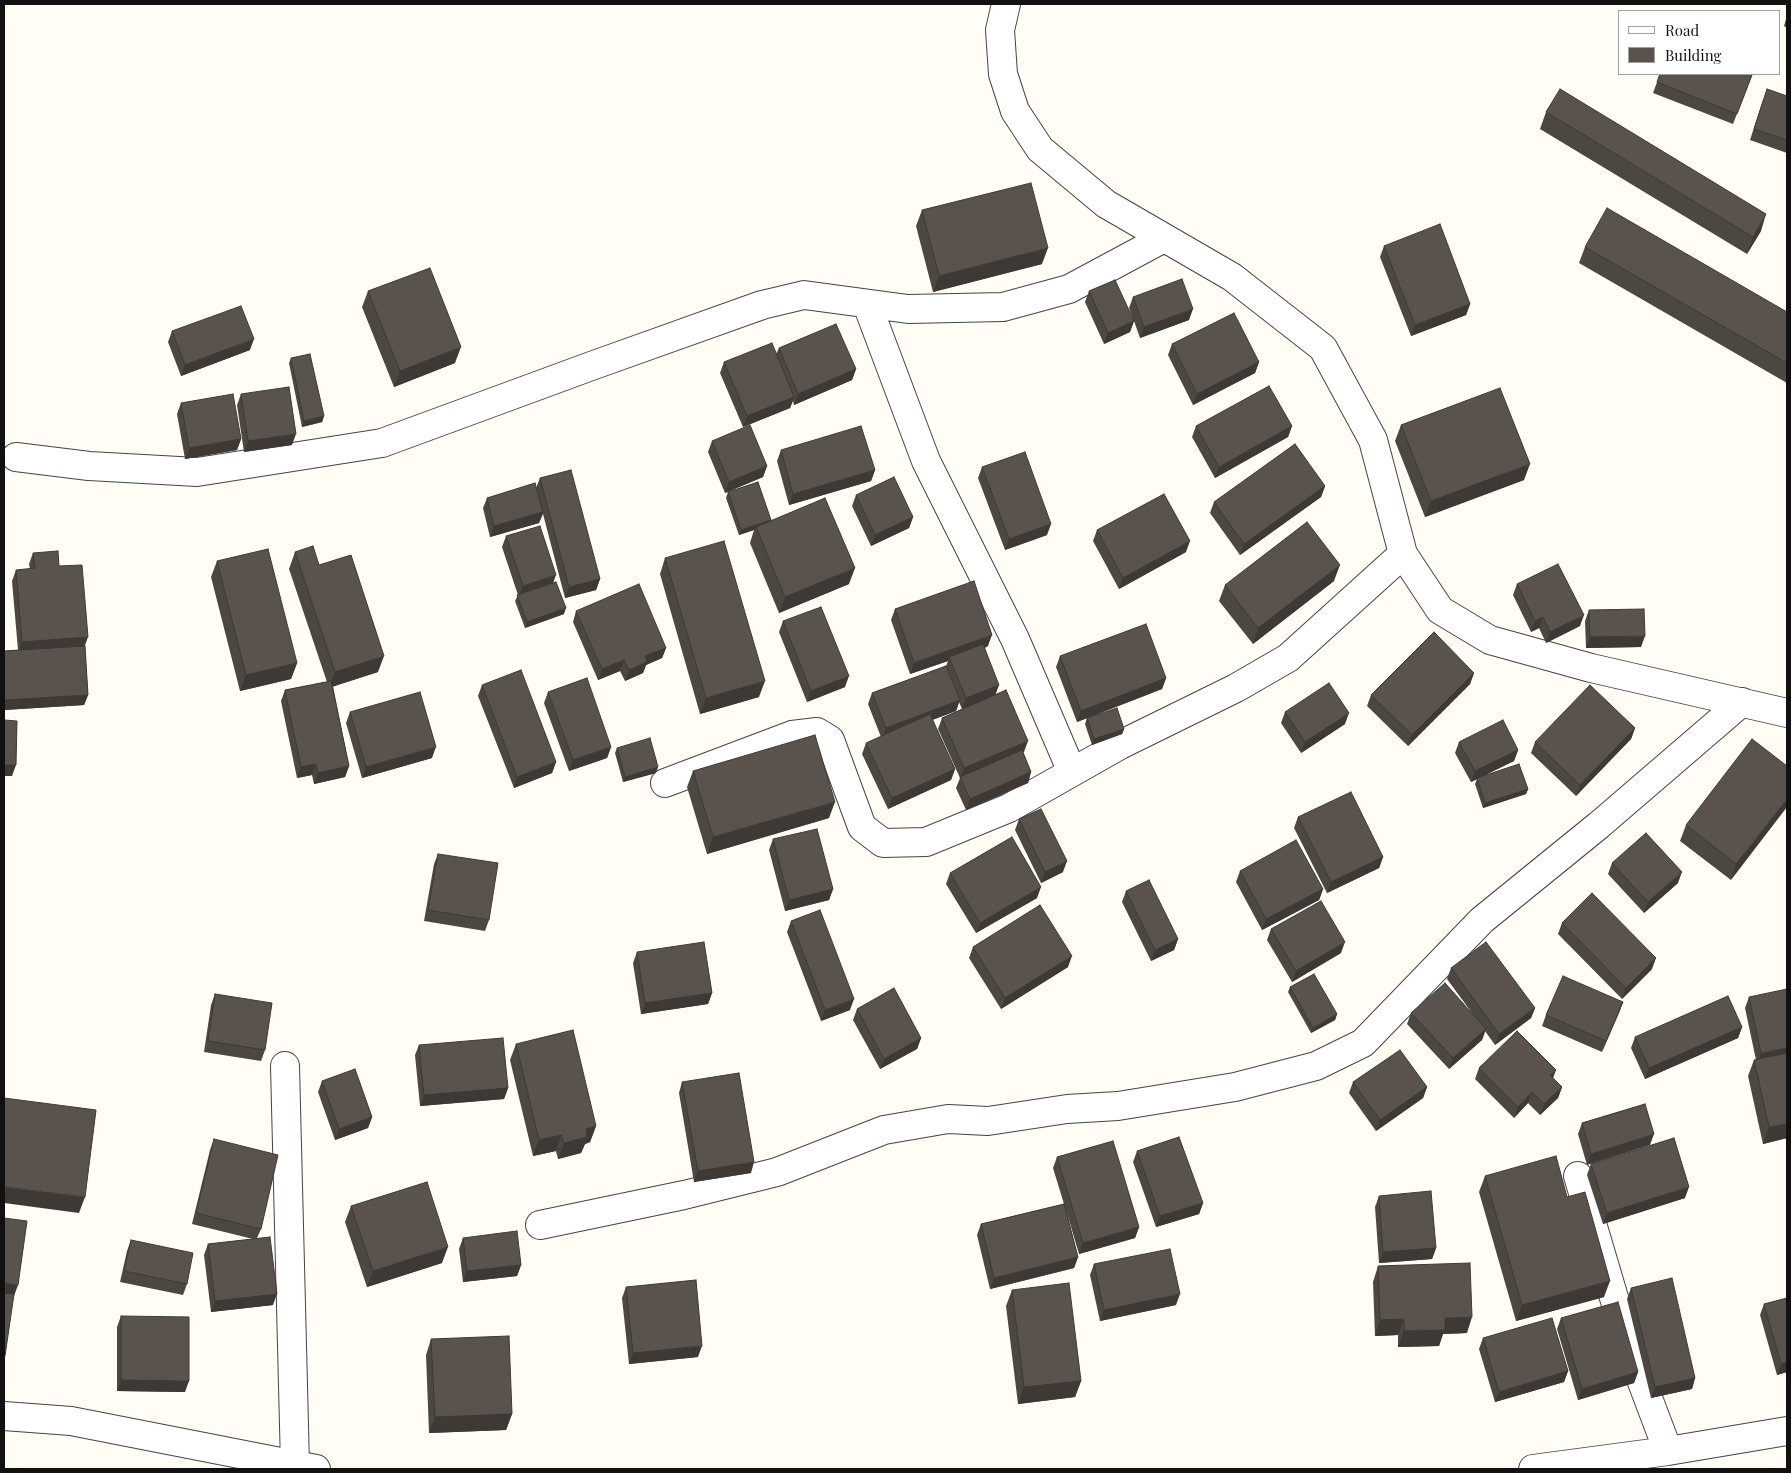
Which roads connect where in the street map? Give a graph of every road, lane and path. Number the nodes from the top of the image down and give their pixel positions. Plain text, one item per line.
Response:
1 (1006, 4) edge
2 (1164, 238) junction
3 (867, 304) junction
4 (16, 457) dead end
5 (1403, 554) junction
6 (1742, 702) junction
7 (1787, 713) edge
8 (1072, 772) junction
9 (666, 783) dead end
10 (285, 1066) dead end
11 (1578, 1176) dead end
12 (540, 1225) dead end
13 (4, 1416) edge
14 (1787, 1432) edge
15 (1668, 1451) junction
16 (305, 1467) edge
17 (1532, 1469) edge

1 - 2 street
2 - 3 street
2 - 5 street
3 - 4 street
3 - 8 street
5 - 6 street
5 - 8 street
6 - 7 street
6 - 12 street
8 - 9 street
10 - 16 street
11 - 15 street
13 - 16 street
14 - 15 street
15 - 17 street

